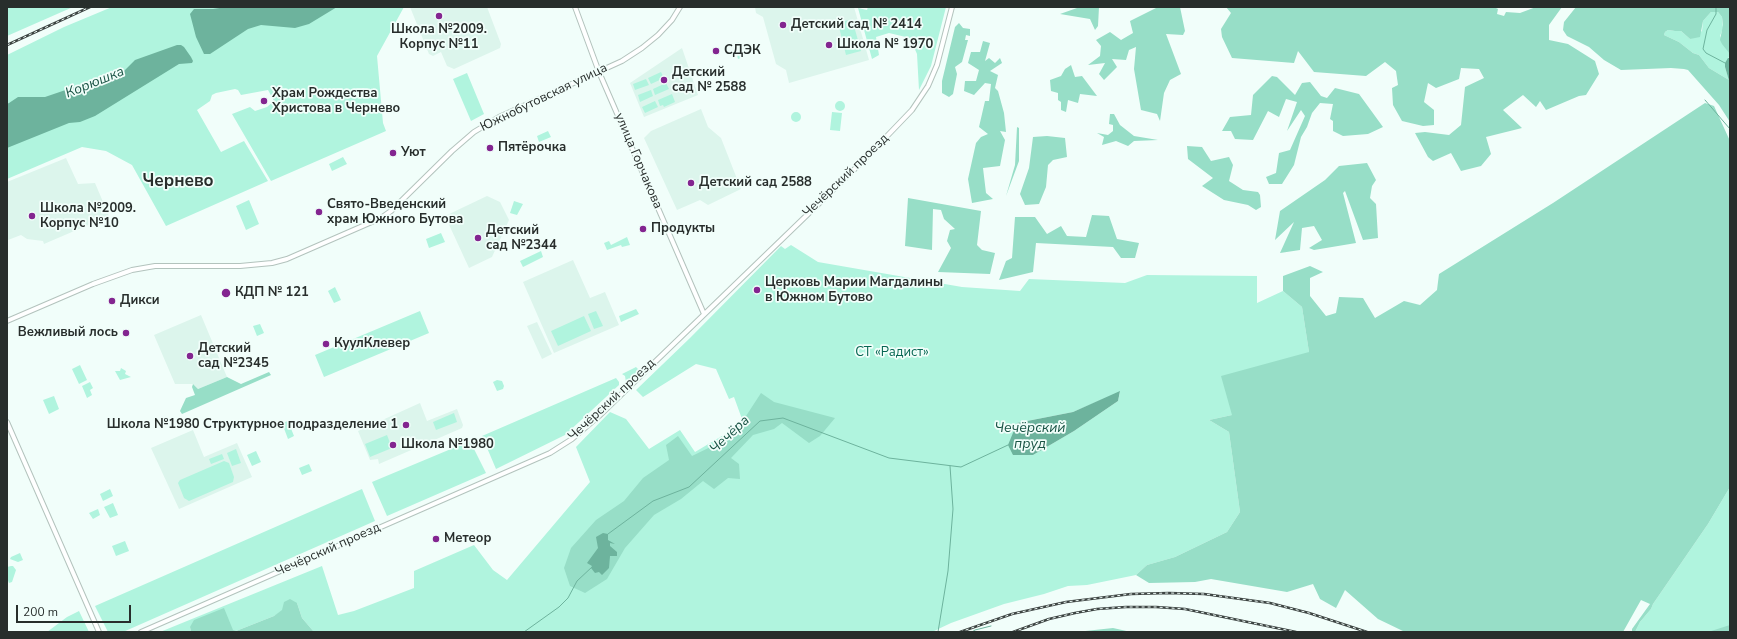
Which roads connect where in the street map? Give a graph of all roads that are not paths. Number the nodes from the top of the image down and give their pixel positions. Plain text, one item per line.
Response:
1 (575, 7) edge
2 (680, 7) edge
3 (952, 7) edge
4 (599, 72) junction
5 (704, 314) junction
6 (7, 321) edge
7 (7, 422) edge
8 (99, 632) edge
9 (140, 632) edge

1 - 4 street, улица Горчакова
2 - 4 street, Южнобутовская улица
3 - 5 street, Чечёрский проезд
4 - 5 street, улица Горчакова
4 - 6 street, Южнобутовская улица
5 - 9 street, Чечёрский проезд
7 - 8 street

